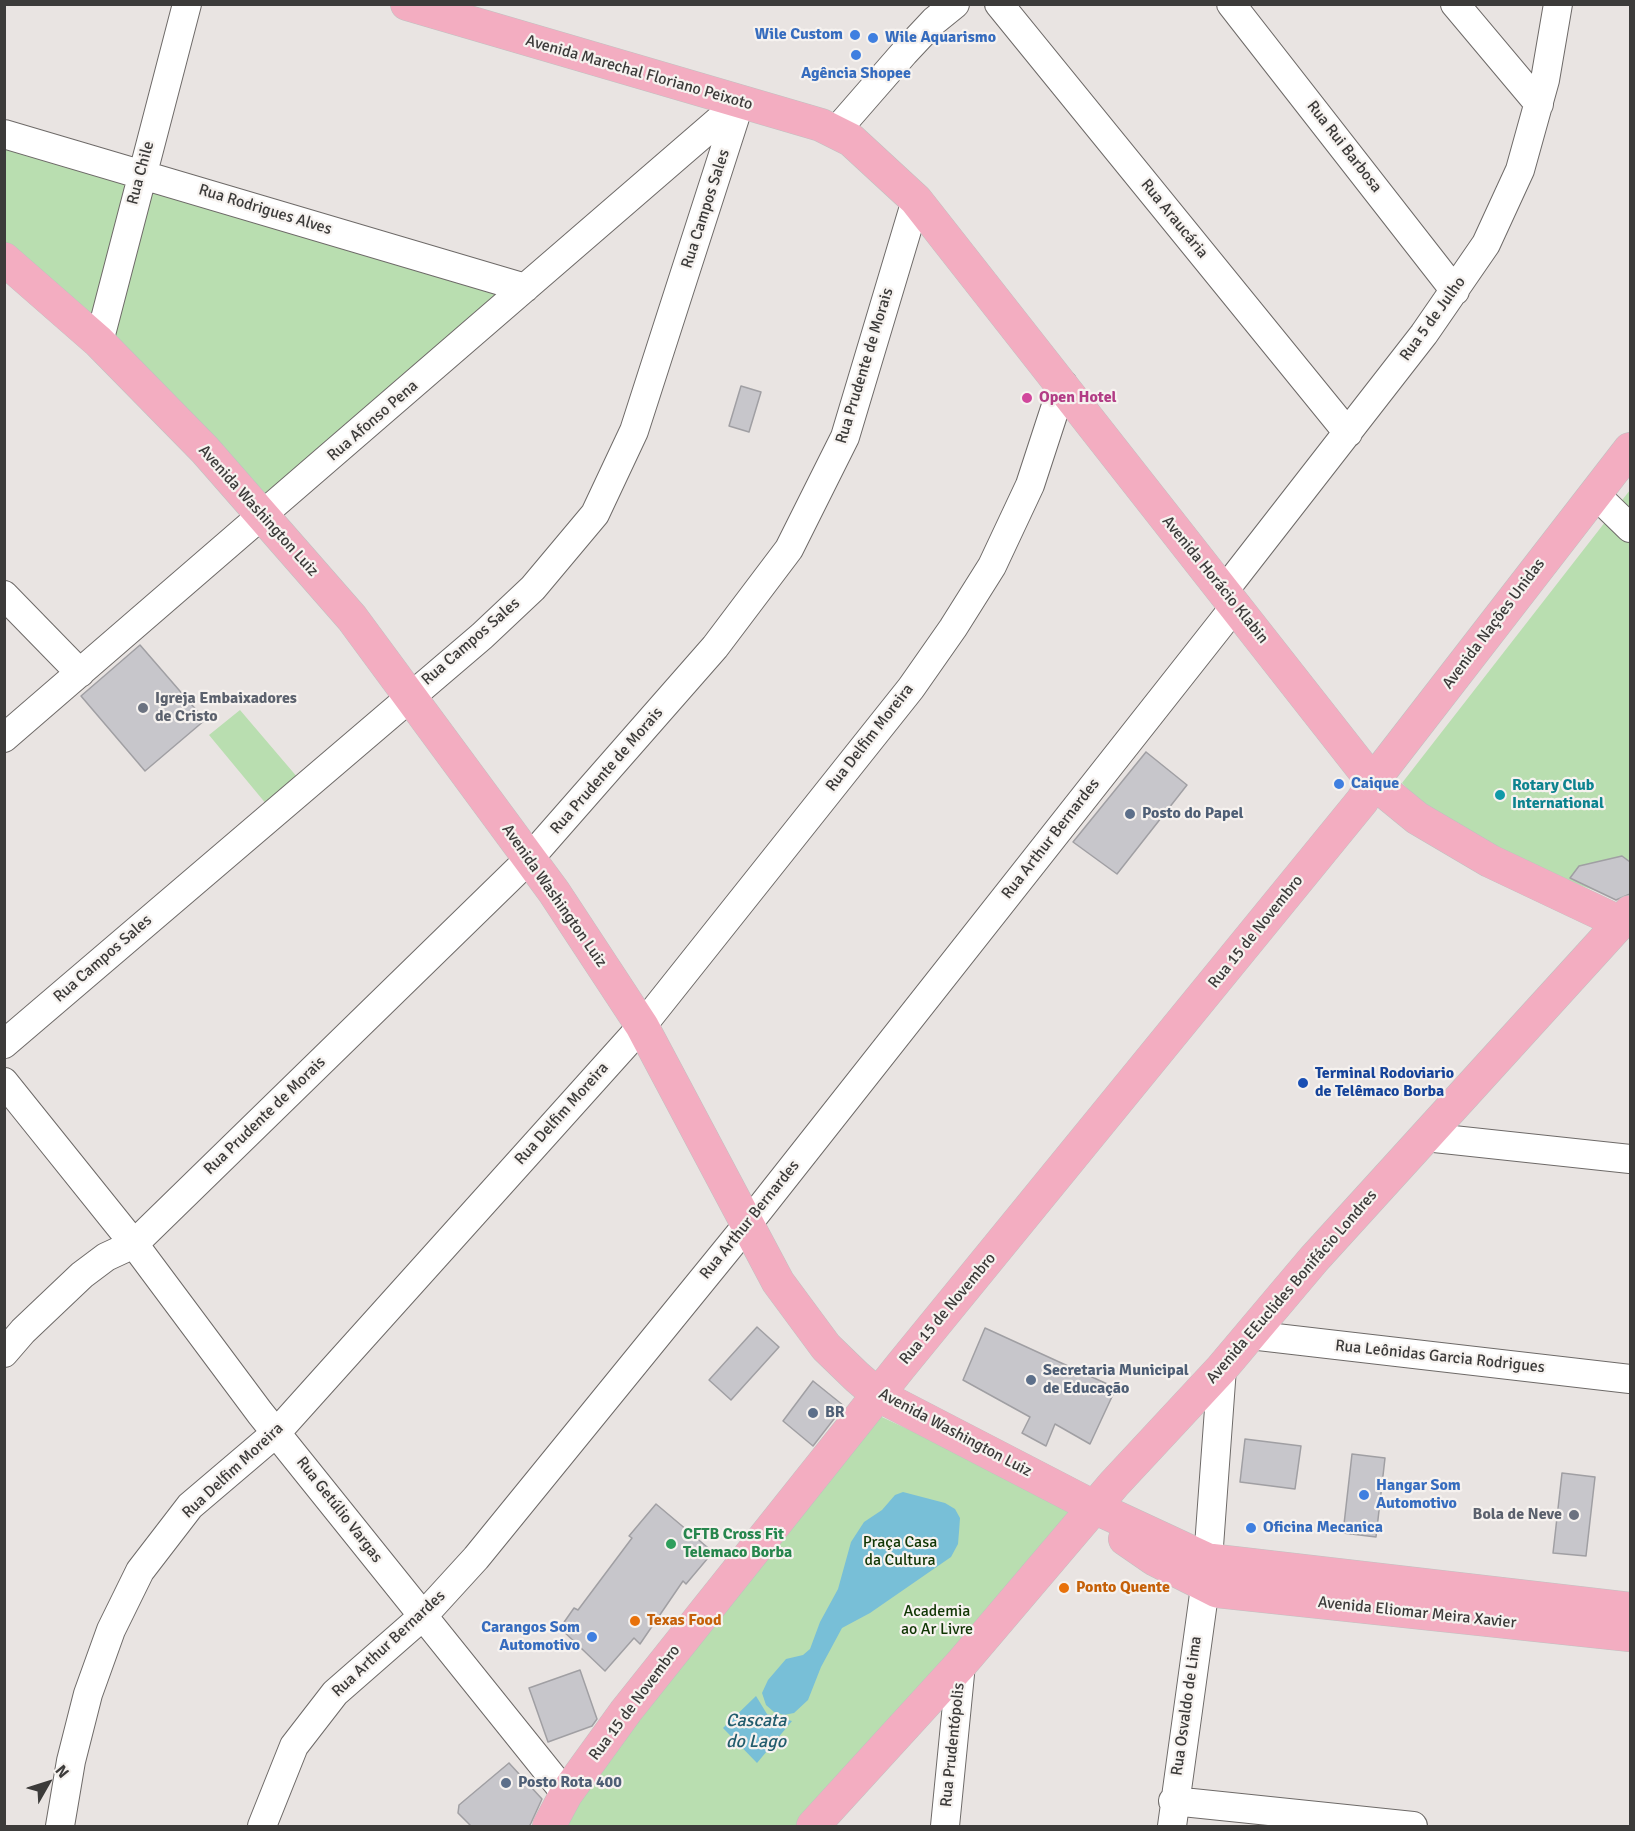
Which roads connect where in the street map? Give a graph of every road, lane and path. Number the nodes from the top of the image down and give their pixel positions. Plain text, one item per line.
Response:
1 (187, 4) edge
2 (407, 4) edge
3 (956, 4) edge
4 (999, 4) edge
5 (1231, 4) edge
6 (1455, 4) edge
7 (1558, 4) edge
8 (740, 102) junction
9 (1539, 104) junction
10 (836, 131) junction
11 (4, 134) edge
12 (866, 152) joint
13 (141, 173) junction
14 (916, 200) junction
15 (4, 259) edge
16 (525, 288) junction
17 (1455, 291) junction
18 (99, 342) junction
19 (1063, 384) junction
20 (1348, 433) junction
21 (1630, 449) edge
22 (1594, 494) junction
23 (265, 516) junction
24 (1630, 528) edge
25 (4, 595) edge
26 (1230, 598) junction
27 (80, 673) junction
28 (410, 695) junction
29 (4, 738) edge
30 (1368, 792) junction
31 (529, 859) junction
32 (1627, 920) edge
33 (642, 1026) junction
34 (4, 1044) edge
35 (4, 1082) edge
36 (1425, 1137) junction
37 (1630, 1159) edge
38 (747, 1226) junction
39 (134, 1244) junction
40 (1250, 1335) junction
41 (4, 1353) edge
42 (1222, 1368) junction
43 (1630, 1378) edge
44 (879, 1395) junction
45 (277, 1432) junction
46 (1096, 1508) junction
47 (1206, 1573) junction
48 (1630, 1609) edge
49 (423, 1616) junction
50 (1630, 1635) edge
51 (961, 1664) junction
52 (567, 1794) junction
53 (1172, 1814) edge
54 (60, 1827) edge
55 (262, 1827) edge
56 (549, 1827) edge
57 (813, 1827) edge
58 (945, 1827) edge
59 (1413, 1827) edge

1 - 13 street, Rua Chile
2 - 8 main road, Avenida Marechal Floriano Peixoto
3 - 10 street
4 - 20 street, Rua Araucária
5 - 17 street, Rua Rui Barbosa
6 - 9 street
7 - 9 street, Rua 5 de Julho
8 - 10 main road, Avenida Marechal Floriano Peixoto
8 - 16 street, Rua Afonso Pena
8 - 28 street, Rua Campos Sales
9 - 17 street, Rua 5 de Julho
10 - 12 main road, Avenida Marechal Floriano Peixoto
11 - 13 street, Rua Rodrigues Alves
12 - 14 main road, Avenida Horácio Klabin
13 - 16 street, Rua Rodrigues Alves
13 - 18 street, Rua Chile
14 - 19 main road, Avenida Horácio Klabin
14 - 31 street, Rua Prudente de Morais
15 - 18 main road, Avenida Washington Luiz
16 - 23 street, Rua Afonso Pena
17 - 20 street, Rua 5 de Julho
18 - 23 main road, Avenida Washington Luiz
19 - 26 main road, Avenida Horácio Klabin
19 - 33 street, Rua Delfim Moreira
20 - 26 street, Rua 5 de Julho
21 - 22 main road, Avenida Nações Unidas
22 - 24 street
22 - 30 main road, Avenida Nações Unidas
23 - 27 street, Rua Afonso Pena
23 - 28 main road, Avenida Washington Luiz
25 - 27 street
26 - 30 main road, Avenida Horácio Klabin
26 - 38 street, Rua Arthur Bernardes
27 - 29 street, Rua Afonso Pena
28 - 31 main road, Avenida Washington Luiz
28 - 34 street, Rua Campos Sales
30 - 32 main road, Avenida Horácio Klabin
30 - 44 main road, Rua 15 de Novembro
31 - 33 main road, Avenida Washington Luiz
31 - 39 street, Rua Prudente de Morais
32 - 36 main road, Avenida EEuclides Bonifácio Londres
33 - 38 main road, Avenida Washington Luiz
33 - 45 street, Rua Delfim Moreira
35 - 39 street, Rua Getúlio Vargas
36 - 37 street
36 - 40 main road, Avenida EEuclides Bonifácio Londres
38 - 44 main road, Avenida Washington Luiz
38 - 49 street, Rua Arthur Bernardes
39 - 41 street, Rua Prudente de Morais
39 - 45 street, Rua Getúlio Vargas
40 - 42 main road, Avenida EEuclides Bonifácio Londres
40 - 43 street, Rua Leônidas Garcia Rodrigues
42 - 46 main road, Avenida EEuclides Bonifácio Londres
42 - 47 street, Rua Osvaldo de Lima
44 - 46 main road, Avenida Washington Luiz
44 - 52 main road, Rua 15 de Novembro
45 - 49 street, Rua Getúlio Vargas
45 - 54 street, Rua Delfim Moreira
46 - 47 main road, Avenida Washington Luiz
46 - 51 main road, Avenida EEuclides Bonifácio Londres
47 - 48 main road, Avenida Eliomar Meira Xavier
47 - 50 main road, Avenida Eliomar Meira Xavier
47 - 53 street, Rua Osvaldo de Lima
49 - 52 street, Rua Getúlio Vargas
49 - 55 street, Rua Arthur Bernardes
51 - 57 main road, Avenida EEuclides Bonifácio Londres
51 - 58 street, Rua Prudentópolis
52 - 56 main road, Rua 15 de Novembro
53 - 59 street

